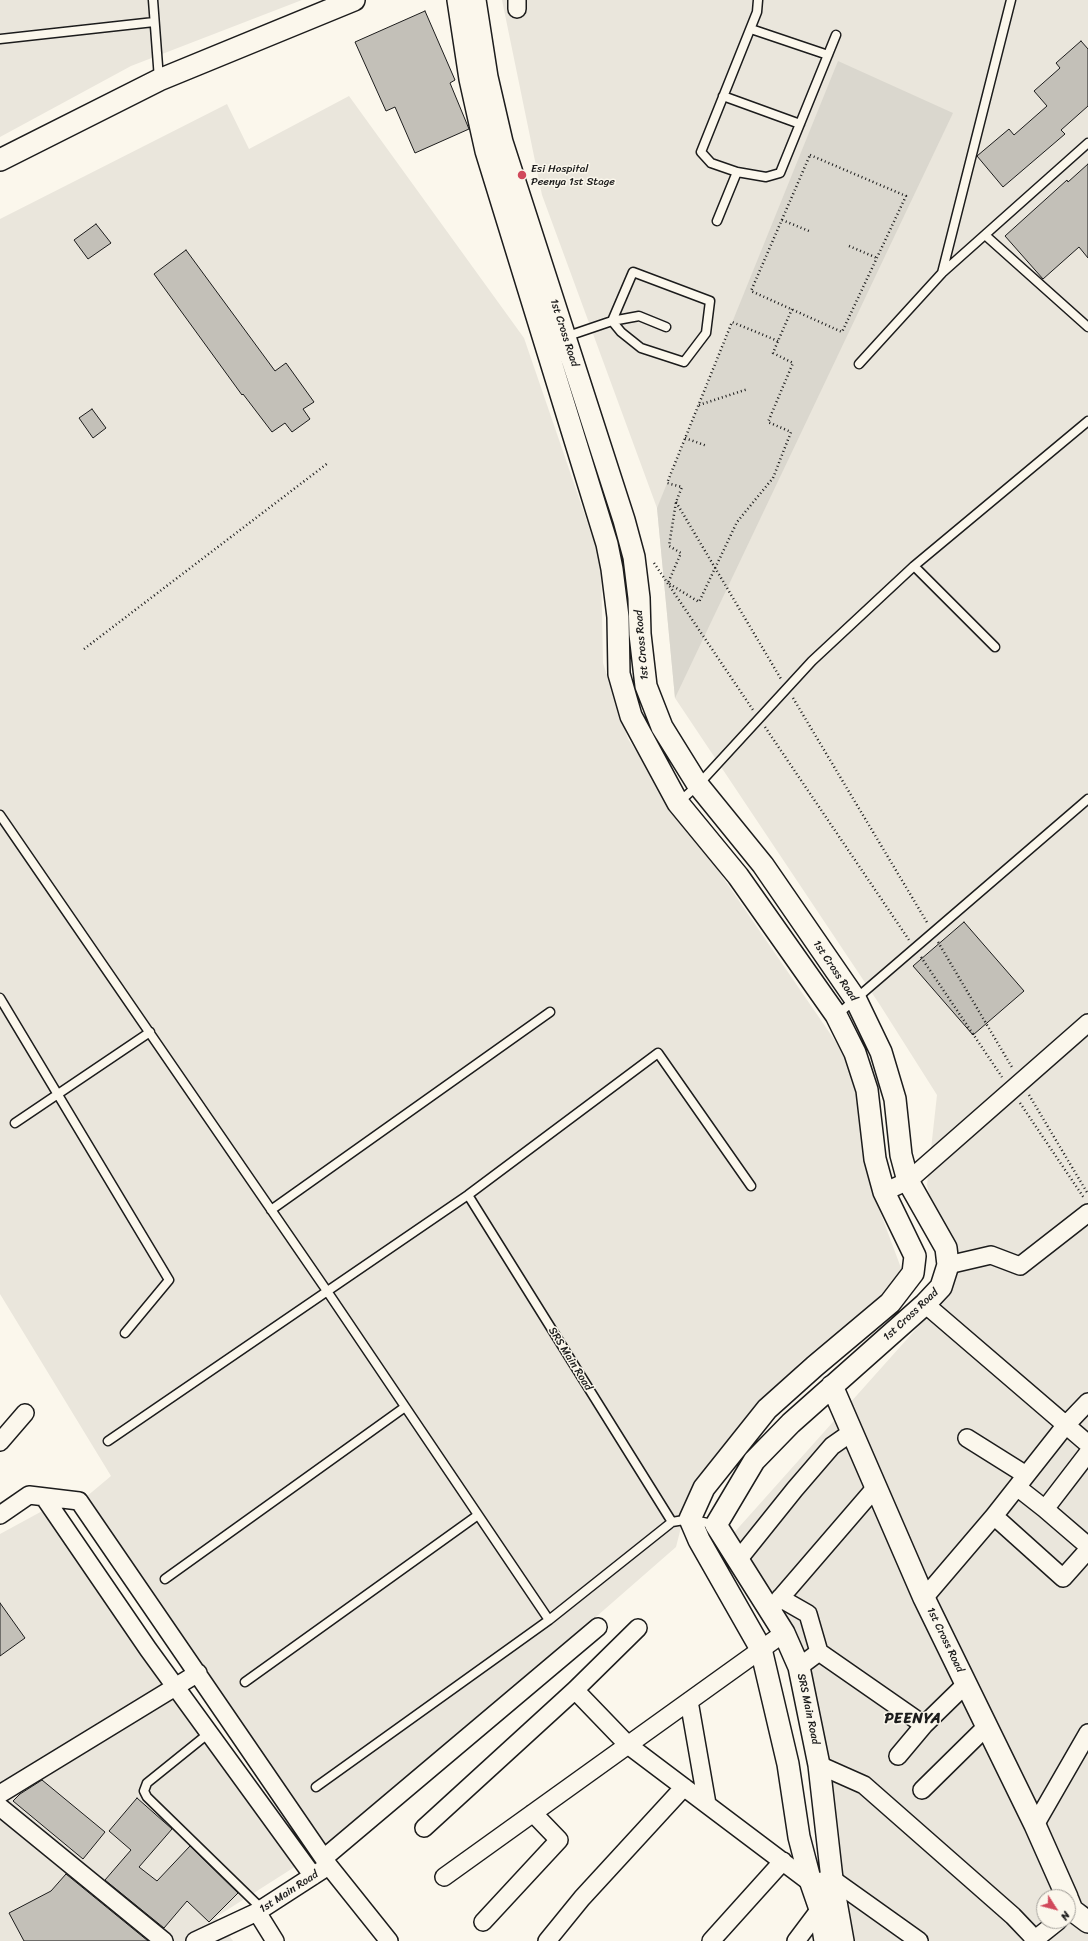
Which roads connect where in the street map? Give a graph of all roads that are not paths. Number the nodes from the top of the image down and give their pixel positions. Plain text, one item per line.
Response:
1 (153, 0) edge
2 (354, 0) edge
3 (458, 0) edge
4 (475, 0) edge
5 (758, 0) edge
6 (1011, 0) edge
7 (154, 22) junction
8 (751, 29) junction
9 (836, 35) dead end
10 (0, 39) edge
11 (828, 56) junction
12 (159, 80) junction
13 (723, 96) junction
14 (800, 124) junction
15 (1088, 143) edge
16 (0, 160) edge
17 (737, 172) junction
18 (717, 221) dead end
19 (985, 235) junction
20 (942, 273) junction
21 (612, 321) junction
22 (666, 327) dead end
23 (1088, 327) edge
24 (555, 340) junction
25 (859, 364) dead end
26 (1088, 420) edge
27 (914, 566) junction
28 (995, 646) dead end
29 (698, 785) junction
30 (1088, 799) edge
31 (678, 803) junction
32 (0, 815) edge
33 (0, 998) edge
34 (856, 1000) junction
35 (550, 1012) dead end
36 (836, 1015) junction
37 (1088, 1023) edge
38 (150, 1032) junction
39 (58, 1094) junction
40 (15, 1123) dead end
41 (908, 1181) junction
42 (751, 1186) dead end
43 (884, 1192) junction
44 (468, 1195) junction
45 (271, 1210) junction
46 (1088, 1214) edge
47 (948, 1265) junction
48 (327, 1291) junction
49 (925, 1304) junction
50 (125, 1333) dead end
51 (832, 1386) junction
52 (1088, 1402) edge
53 (405, 1407) junction
54 (25, 1413) dead end
55 (1065, 1426) junction
56 (852, 1432) junction
57 (967, 1438) dead end
58 (108, 1441) dead end
59 (0, 1442) edge
60 (1088, 1444) edge
61 (1088, 1453) edge
62 (1022, 1481) junction
63 (876, 1487) junction
64 (44, 1497) junction
65 (1045, 1509) junction
66 (0, 1515) edge
67 (478, 1515) junction
68 (994, 1516) junction
69 (681, 1521) junction
70 (716, 1525) junction
71 (1087, 1552) edge
72 (738, 1560) junction
73 (165, 1579) dead end
74 (924, 1598) junction
75 (775, 1604) junction
76 (549, 1620) junction
77 (598, 1627) dead end
78 (638, 1628) dead end
79 (784, 1633) junction
80 (761, 1649) junction
81 (819, 1652) junction
82 (799, 1667) junction
83 (198, 1673) junction
84 (245, 1682) dead end
85 (966, 1684) junction
86 (176, 1687) junction
87 (576, 1690) junction
88 (689, 1701) junction
89 (924, 1725) junction
90 (987, 1726) junction
91 (209, 1732) junction
92 (1088, 1733) edge
93 (628, 1745) junction
94 (898, 1756) dead end
95 (820, 1765) junction
96 (316, 1787) dead end
97 (684, 1787) junction
98 (922, 1790) dead end
99 (0, 1794) edge
100 (707, 1804) junction
101 (0, 1807) edge
102 (533, 1813) junction
103 (1035, 1825) junction
104 (424, 1828) dead end
105 (783, 1861) junction
106 (327, 1862) junction
107 (313, 1876) junction
108 (444, 1877) dead end
109 (832, 1879) junction
110 (811, 1883) junction
111 (1061, 1889) edge
112 (820, 1909) junction
113 (259, 1910) junction
114 (483, 1922) dead end
115 (1047, 1929) edge
116 (1034, 1940) edge
117 (164, 1941) edge
118 (195, 1941) edge
119 (275, 1941) edge
120 (389, 1941) edge
121 (547, 1941) edge
122 (711, 1941) edge
123 (796, 1941) edge
124 (825, 1941) edge
125 (843, 1941) edge
126 (919, 1941) edge

1 - 7 lane
2 - 12 street
3 - 24 street
4 - 24 street, 1st Cross Road
5 - 8 lane
6 - 20 lane
7 - 10 lane
7 - 12 lane
8 - 11 lane
8 - 13 lane
9 - 11 lane
11 - 14 lane
12 - 16 street
13 - 14 lane
13 - 17 lane
14 - 17 lane
15 - 19 lane
17 - 18 lane
19 - 20 lane
19 - 23 lane
20 - 25 lane
21 - 21 lane
21 - 22 lane
21 - 24 lane
24 - 29 street, 1st Cross Road
24 - 31 street
26 - 27 lane
27 - 28 lane
27 - 29 lane
29 - 31 lane
29 - 34 street, 1st Cross Road
30 - 34 lane
31 - 36 street
32 - 38 lane
33 - 39 lane
34 - 36 lane
34 - 41 street, 1st Cross Road
35 - 45 lane
36 - 43 street
37 - 41 street
38 - 39 lane
38 - 45 lane
39 - 40 lane
39 - 50 lane
41 - 43 street
41 - 47 street, 1st Cross Road
42 - 44 lane
43 - 69 street
44 - 48 lane
44 - 69 lane, SRS Main Road
45 - 48 lane
46 - 47 street
47 - 49 street, 1st Cross Road
48 - 53 lane
48 - 58 lane
49 - 51 street, 1st Cross Road
49 - 55 street
51 - 56 street, 1st Cross Road
51 - 70 street
52 - 55 street
53 - 67 lane
53 - 73 lane
54 - 59 street
55 - 60 street
55 - 62 street
56 - 63 street, 1st Cross Road
56 - 72 street
57 - 62 street
61 - 65 street
62 - 65 street
62 - 68 street
63 - 74 street, 1st Cross Road
63 - 75 street
64 - 66 street
64 - 83 street
64 - 86 street
65 - 71 street
67 - 76 lane
67 - 84 lane
68 - 71 street
68 - 74 street
69 - 70 lane
69 - 76 lane
69 - 80 street
70 - 72 street, SRS Main Road
72 - 75 street, SRS Main Road
74 - 85 street, 1st Cross Road
75 - 79 street, SRS Main Road
75 - 81 street
76 - 96 lane
77 - 106 street, 1st Main Road
78 - 87 street
79 - 80 street
79 - 82 street, SRS Main Road
80 - 88 street
80 - 110 street
81 - 82 street
81 - 89 street
82 - 95 street, SRS Main Road
83 - 86 street
83 - 106 street
85 - 89 street
85 - 90 street, 1st Cross Road
86 - 91 street
86 - 99 street
87 - 93 street
87 - 104 street
88 - 93 street
88 - 100 street
89 - 94 street
90 - 98 street
90 - 103 street, 1st Cross Road
91 - 107 street
91 - 113 lane
92 - 103 street
93 - 97 street
93 - 102 street
95 - 109 street, SRS Main Road
95 - 116 street
97 - 100 street
97 - 121 street
100 - 105 street
101 - 117 street
102 - 108 street
102 - 114 street
103 - 111 street, 1st Cross Road
105 - 110 street
105 - 122 street
106 - 107 street, 1st Main Road
106 - 120 street
107 - 113 street, 1st Main Road
109 - 110 street
109 - 125 street, SRS Main Road
109 - 126 street
110 - 112 street
112 - 123 street
112 - 124 street
113 - 118 street
113 - 119 street, 1st Main Road
115 - 116 street

